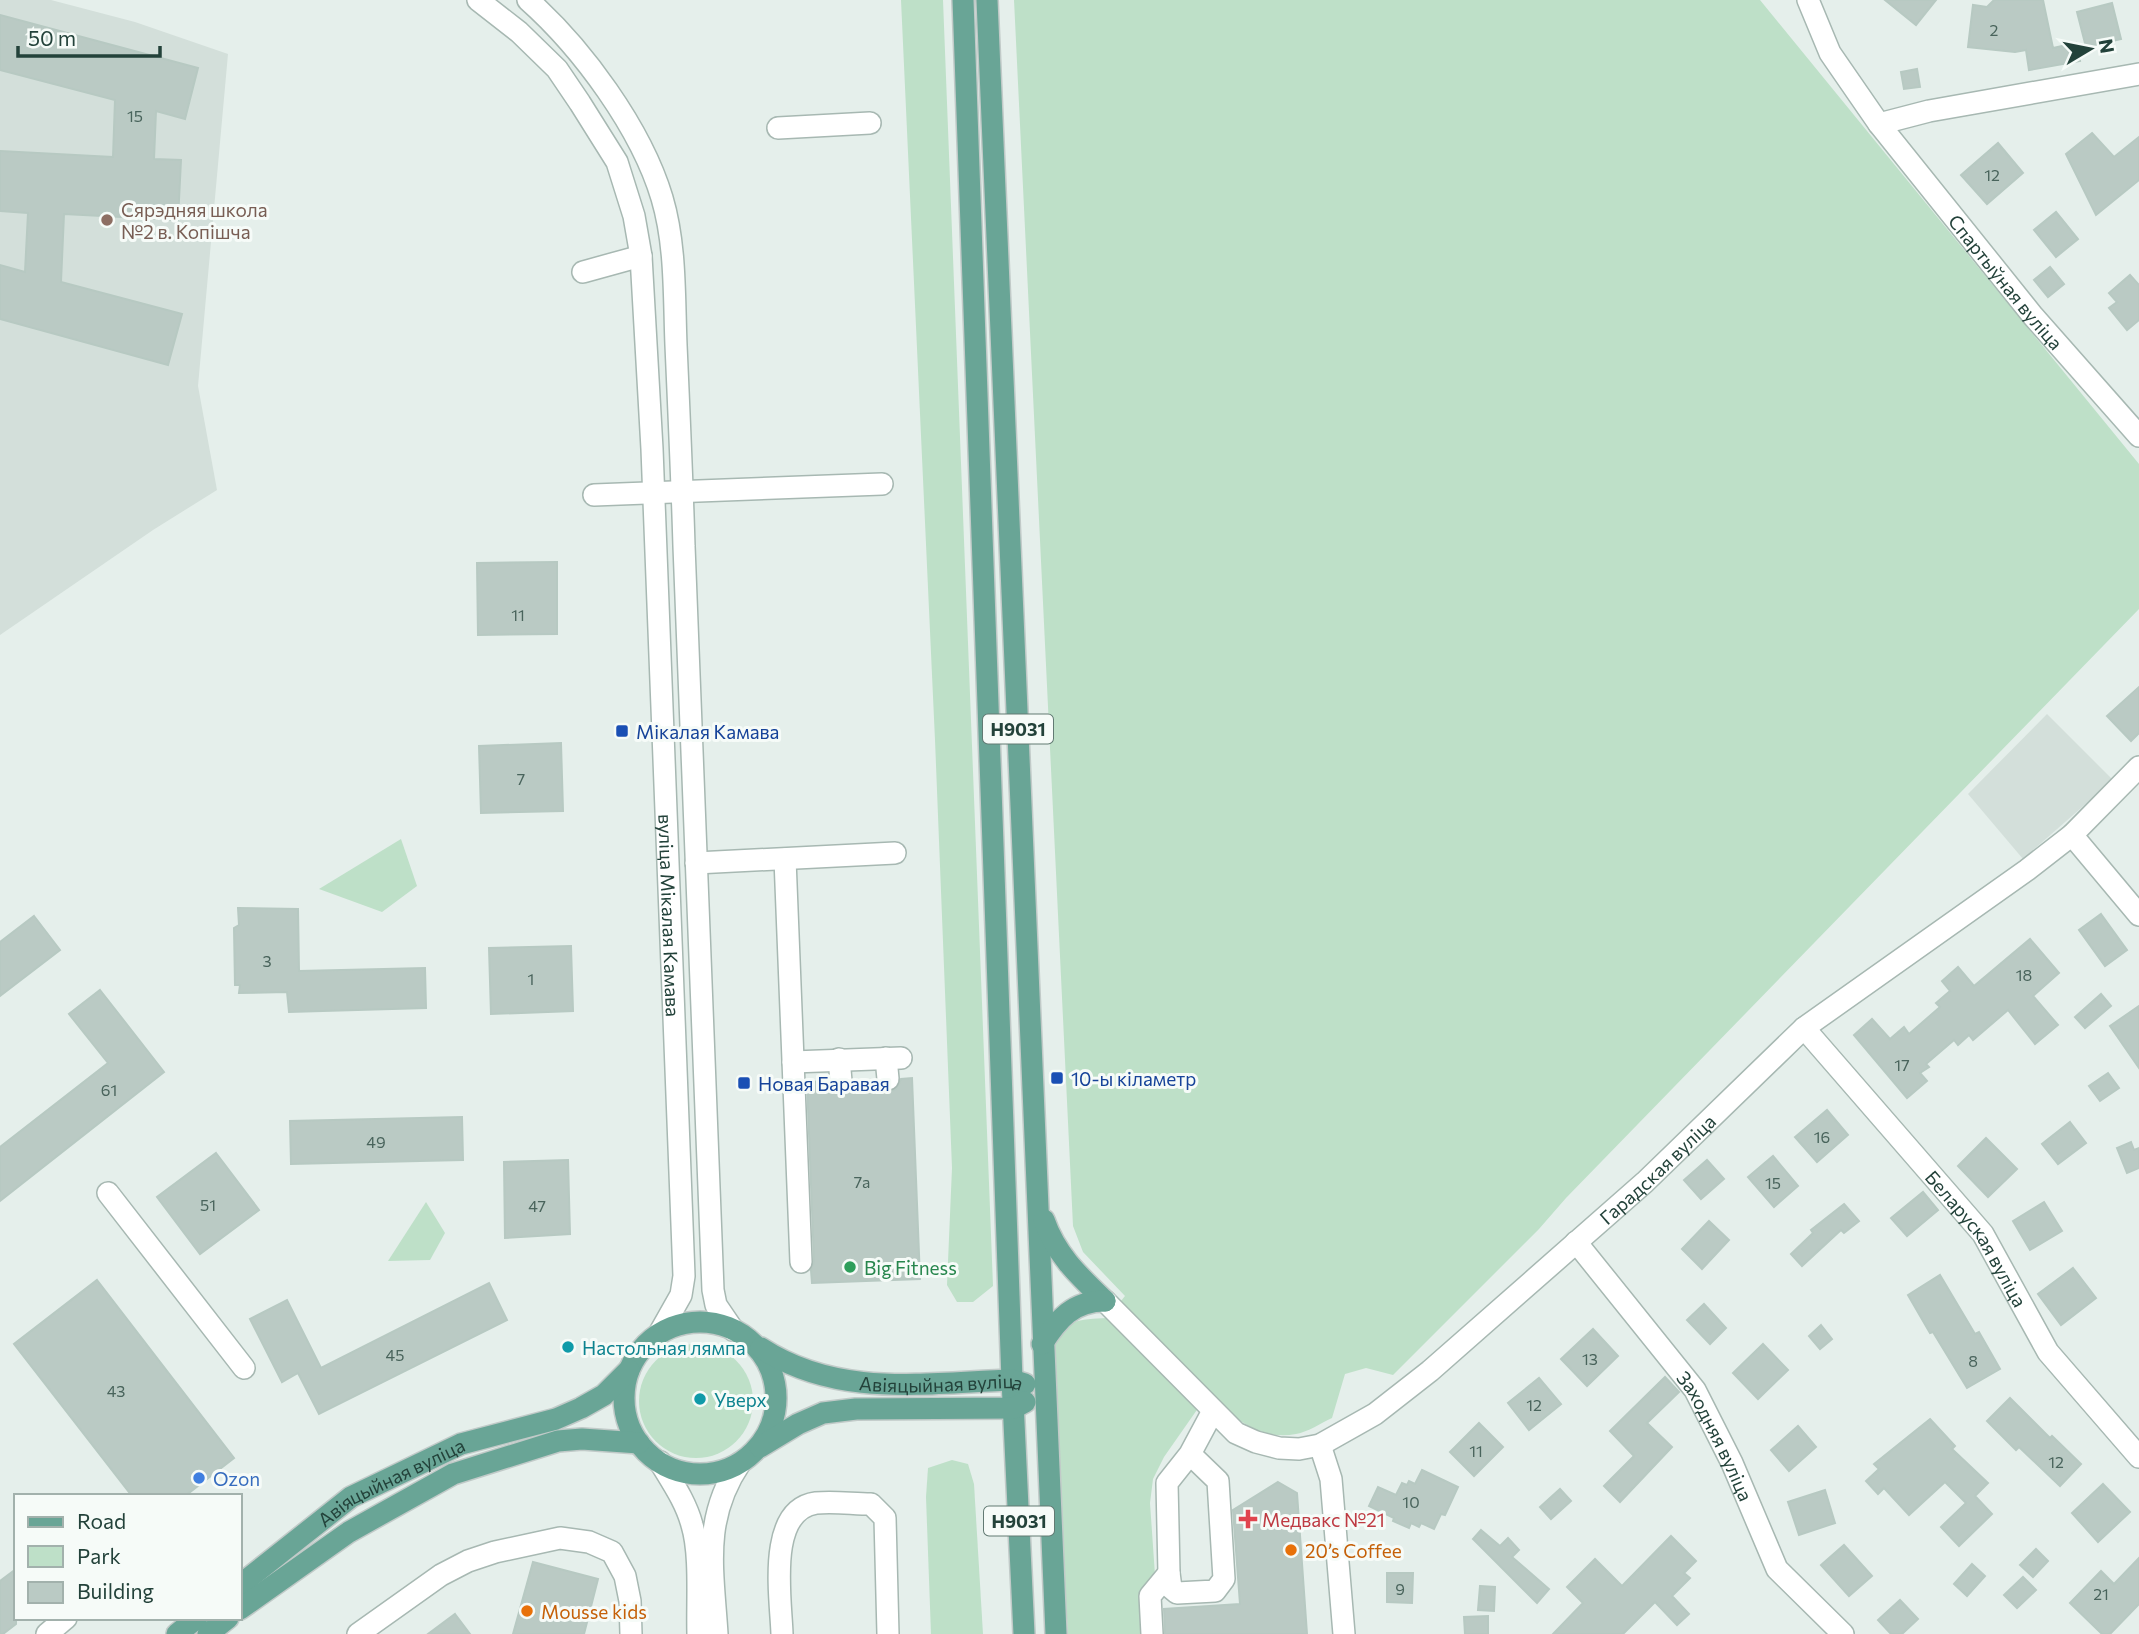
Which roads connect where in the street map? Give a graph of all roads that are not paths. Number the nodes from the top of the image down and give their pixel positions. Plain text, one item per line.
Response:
1 (478, 0) edge
2 (528, 0) edge
3 (963, 0) edge
4 (987, 0) edge
5 (1808, 0) edge
6 (2139, 74) edge
7 (870, 123) dead end
8 (1879, 124) junction
9 (778, 128) dead end
10 (641, 256) junction
11 (583, 272) dead end
12 (2139, 436) edge
13 (883, 484) dead end
14 (682, 491) junction
15 (653, 492) junction
16 (594, 495) dead end
17 (2139, 767) edge
18 (2072, 835) junction
19 (895, 853) dead end
20 (785, 859) junction
21 (696, 863) junction
22 (2139, 915) edge
23 (1804, 1028) junction
24 (839, 1059) junction
25 (793, 1062) junction
26 (892, 1065) dead end
27 (841, 1081) dead end
28 (108, 1193) dead end
29 (1039, 1203) junction
30 (1576, 1242) junction
31 (801, 1262) dead end
32 (1105, 1301) junction
33 (733, 1329) junction
34 (659, 1334) junction
35 (1042, 1344) junction
36 (756, 1345) junction
37 (244, 1368) dead end
38 (630, 1369) junction
39 (1012, 1380) junction
40 (1044, 1391) junction
41 (1014, 1408) junction
42 (1213, 1412) junction
43 (639, 1443) junction
44 (1321, 1445) junction
45 (758, 1448) junction
46 (1190, 1454) junction
47 (2139, 1457) edge
48 (660, 1462) junction
49 (740, 1463) junction
50 (1169, 1573) junction
51 (242, 1583) edge
52 (242, 1608) edge
53 (63, 1620) edge
54 (194, 1620) edge
55 (226, 1620) edge
56 (47, 1634) edge
57 (177, 1634) edge
58 (208, 1634) edge
59 (358, 1634) edge
60 (631, 1634) edge
61 (698, 1634) edge
62 (717, 1634) edge
63 (782, 1634) edge
64 (888, 1634) edge
65 (1024, 1634) edge
66 (1056, 1634) edge
67 (1152, 1634) edge
68 (1344, 1634) edge
69 (1843, 1634) edge

1 - 10 street, вуліца Мікалая Камава
2 - 14 street, вуліца Мікалая Камава
3 - 39 main road, Н9031
4 - 29 main road, Н9031
5 - 8 street, Спартыўная вуліца
6 - 8 street
7 - 9 street
8 - 12 street, Спартыўная вуліца
10 - 11 street
10 - 15 street, вуліца Мікалая Камава
13 - 14 street
14 - 15 street
14 - 21 street, вуліца Мікалая Камава
15 - 16 street
15 - 34 street, вуліца Мікалая Камава
17 - 18 street, Гарадская вуліца
18 - 22 street
18 - 23 street, Гарадская вуліца
19 - 20 street
20 - 21 street
20 - 25 street
21 - 33 street, вуліца Мікалая Камава
23 - 30 street, Гарадская вуліца
23 - 47 street, Беларуская вуліца
24 - 25 street
24 - 26 street
24 - 27 street
25 - 31 street
28 - 37 street
29 - 32 main road
29 - 35 main road, Н9031
30 - 44 street, Гарадская вуліца
30 - 69 street, Заходняя вуліца
32 - 35 main road
32 - 42 street
33 - 34 main road
33 - 36 main road
34 - 38 main road
35 - 40 main road, Н9031
36 - 39 main road, Авіяцыйная вуліца
36 - 45 main road
38 - 43 main road
38 - 51 main road, Авіяцыйная вуліца
39 - 40 main road, Авіяцыйная вуліца
39 - 41 main road, Н9031
40 - 41 main road, Авіяцыйная вуліца
40 - 66 main road, Н9031
41 - 45 main road, Авіяцыйная вуліца
41 - 65 main road, Н9031
42 - 44 street
42 - 46 street
43 - 48 main road
43 - 52 main road, Авіяцыйная вуліца
44 - 68 street
45 - 49 main road
46 - 50 street
46 - 50 street
48 - 49 main road
48 - 61 street
49 - 62 street
50 - 67 street
53 - 56 street
54 - 57 main road
55 - 58 main road
59 - 60 street
63 - 64 street

